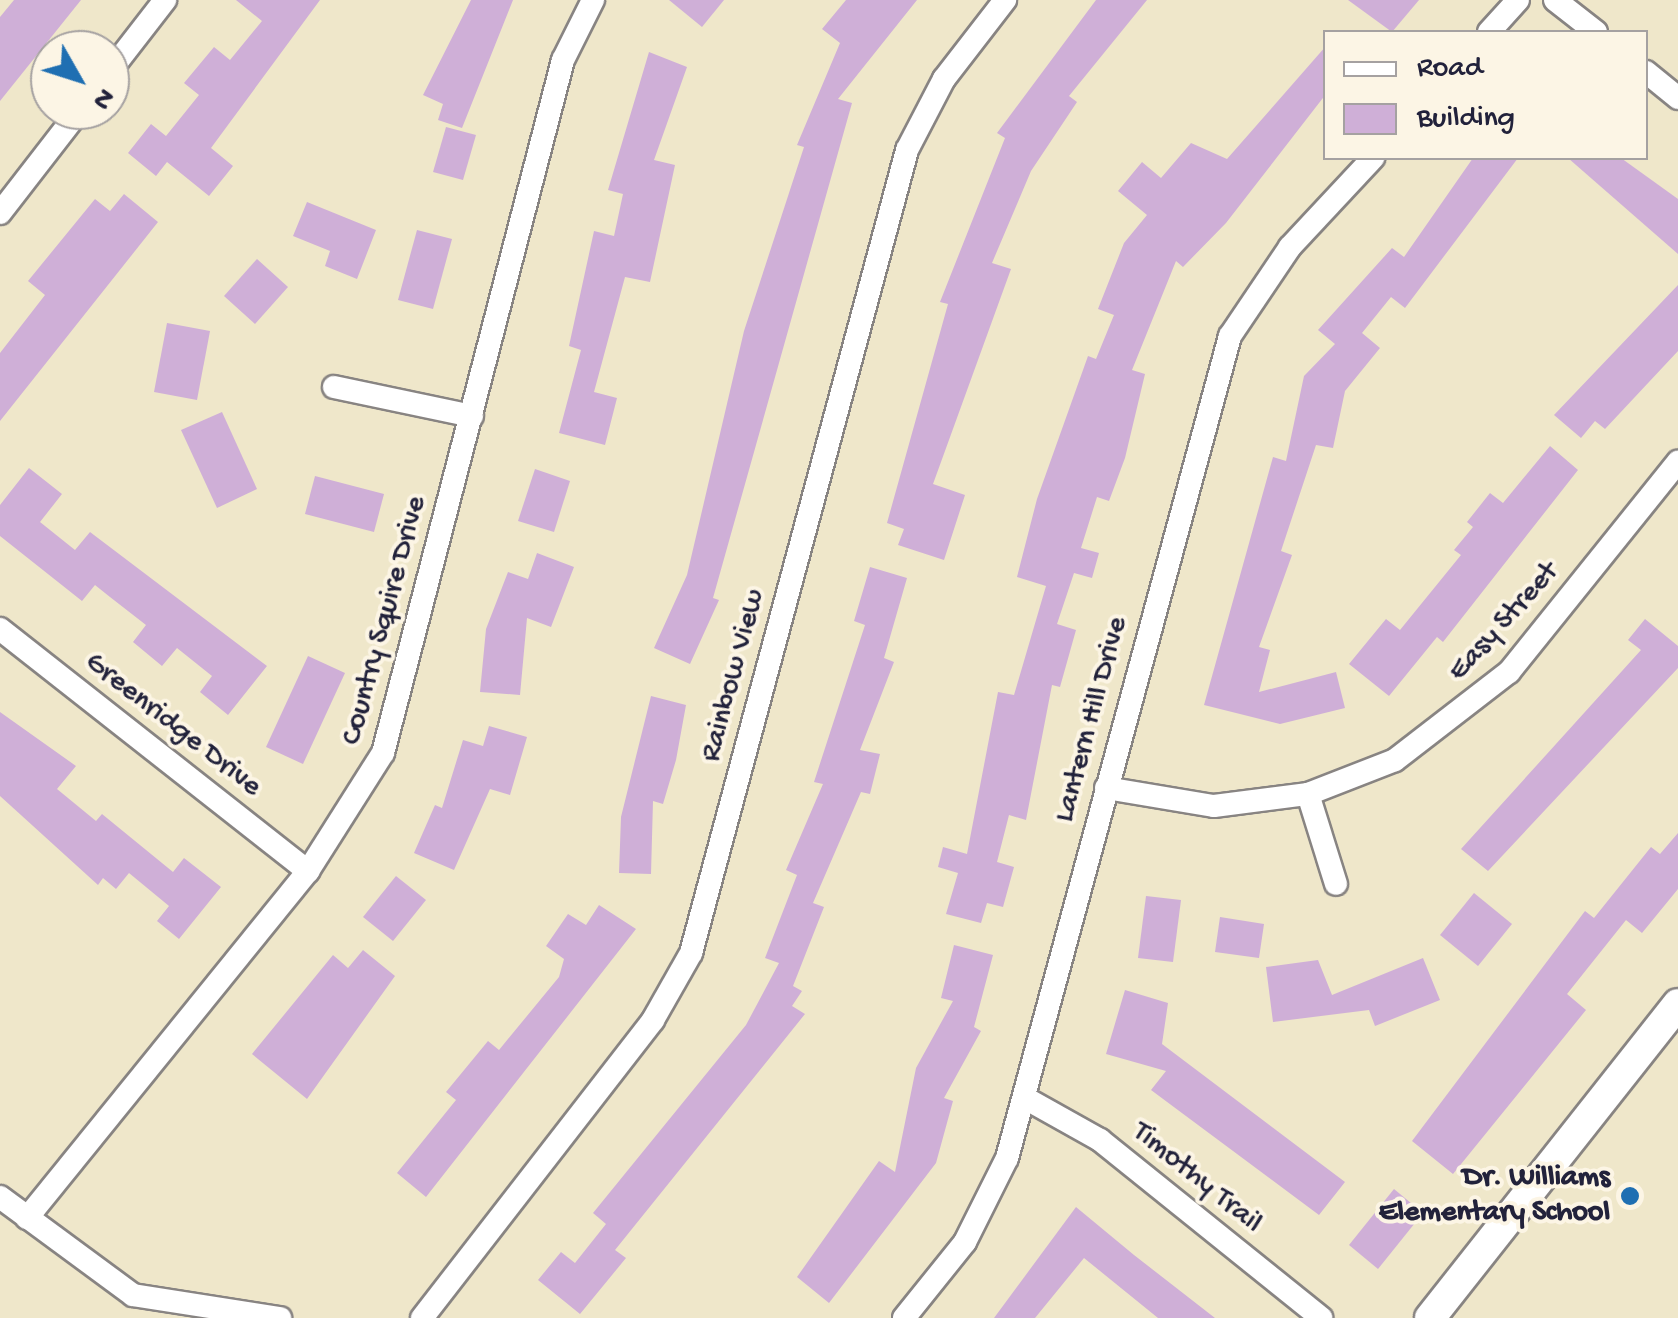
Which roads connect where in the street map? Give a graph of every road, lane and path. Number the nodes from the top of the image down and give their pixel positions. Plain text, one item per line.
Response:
1 (165, 0) edge
2 (593, 0) edge
3 (1005, 0) edge
4 (1518, 0) edge
5 (1555, 0) edge
6 (1491, 30) edge
7 (1593, 30) edge
8 (130, 45) edge
9 (1648, 74) edge
10 (1678, 98) edge
11 (64, 130) edge
12 (1372, 160) edge
13 (0, 212) edge
14 (334, 387) dead end
15 (472, 416) junction
16 (1678, 462) edge
17 (0, 628) edge
18 (1106, 788) junction
19 (1308, 794) junction
20 (308, 871) junction
21 (1336, 884) dead end
22 (1678, 1004) edge
23 (1678, 1033) edge
24 (1025, 1098) junction
25 (0, 1197) edge
26 (27, 1218) junction
27 (280, 1318) edge
28 (422, 1318) edge
29 (904, 1318) edge
30 (1320, 1318) edge
31 (1430, 1318) edge
32 (1454, 1318) edge

1 - 8 street
2 - 15 street, Country Squire Drive
3 - 28 street, Rainbow View
4 - 6 street
5 - 7 street
9 - 10 street
11 - 13 street
12 - 18 street, Lantern Hill Drive
14 - 15 street
15 - 20 street, Country Squire Drive
16 - 19 street, Easy Street
17 - 20 street, Greenridge Drive
18 - 19 street, Easy Street
18 - 24 street, Lantern Hill Drive
19 - 21 street
20 - 26 street, Country Squire Drive
22 - 31 main road
23 - 32 main road
24 - 29 street, Lantern Hill Drive
24 - 30 street, Timothy Trail
25 - 26 street
26 - 27 street

